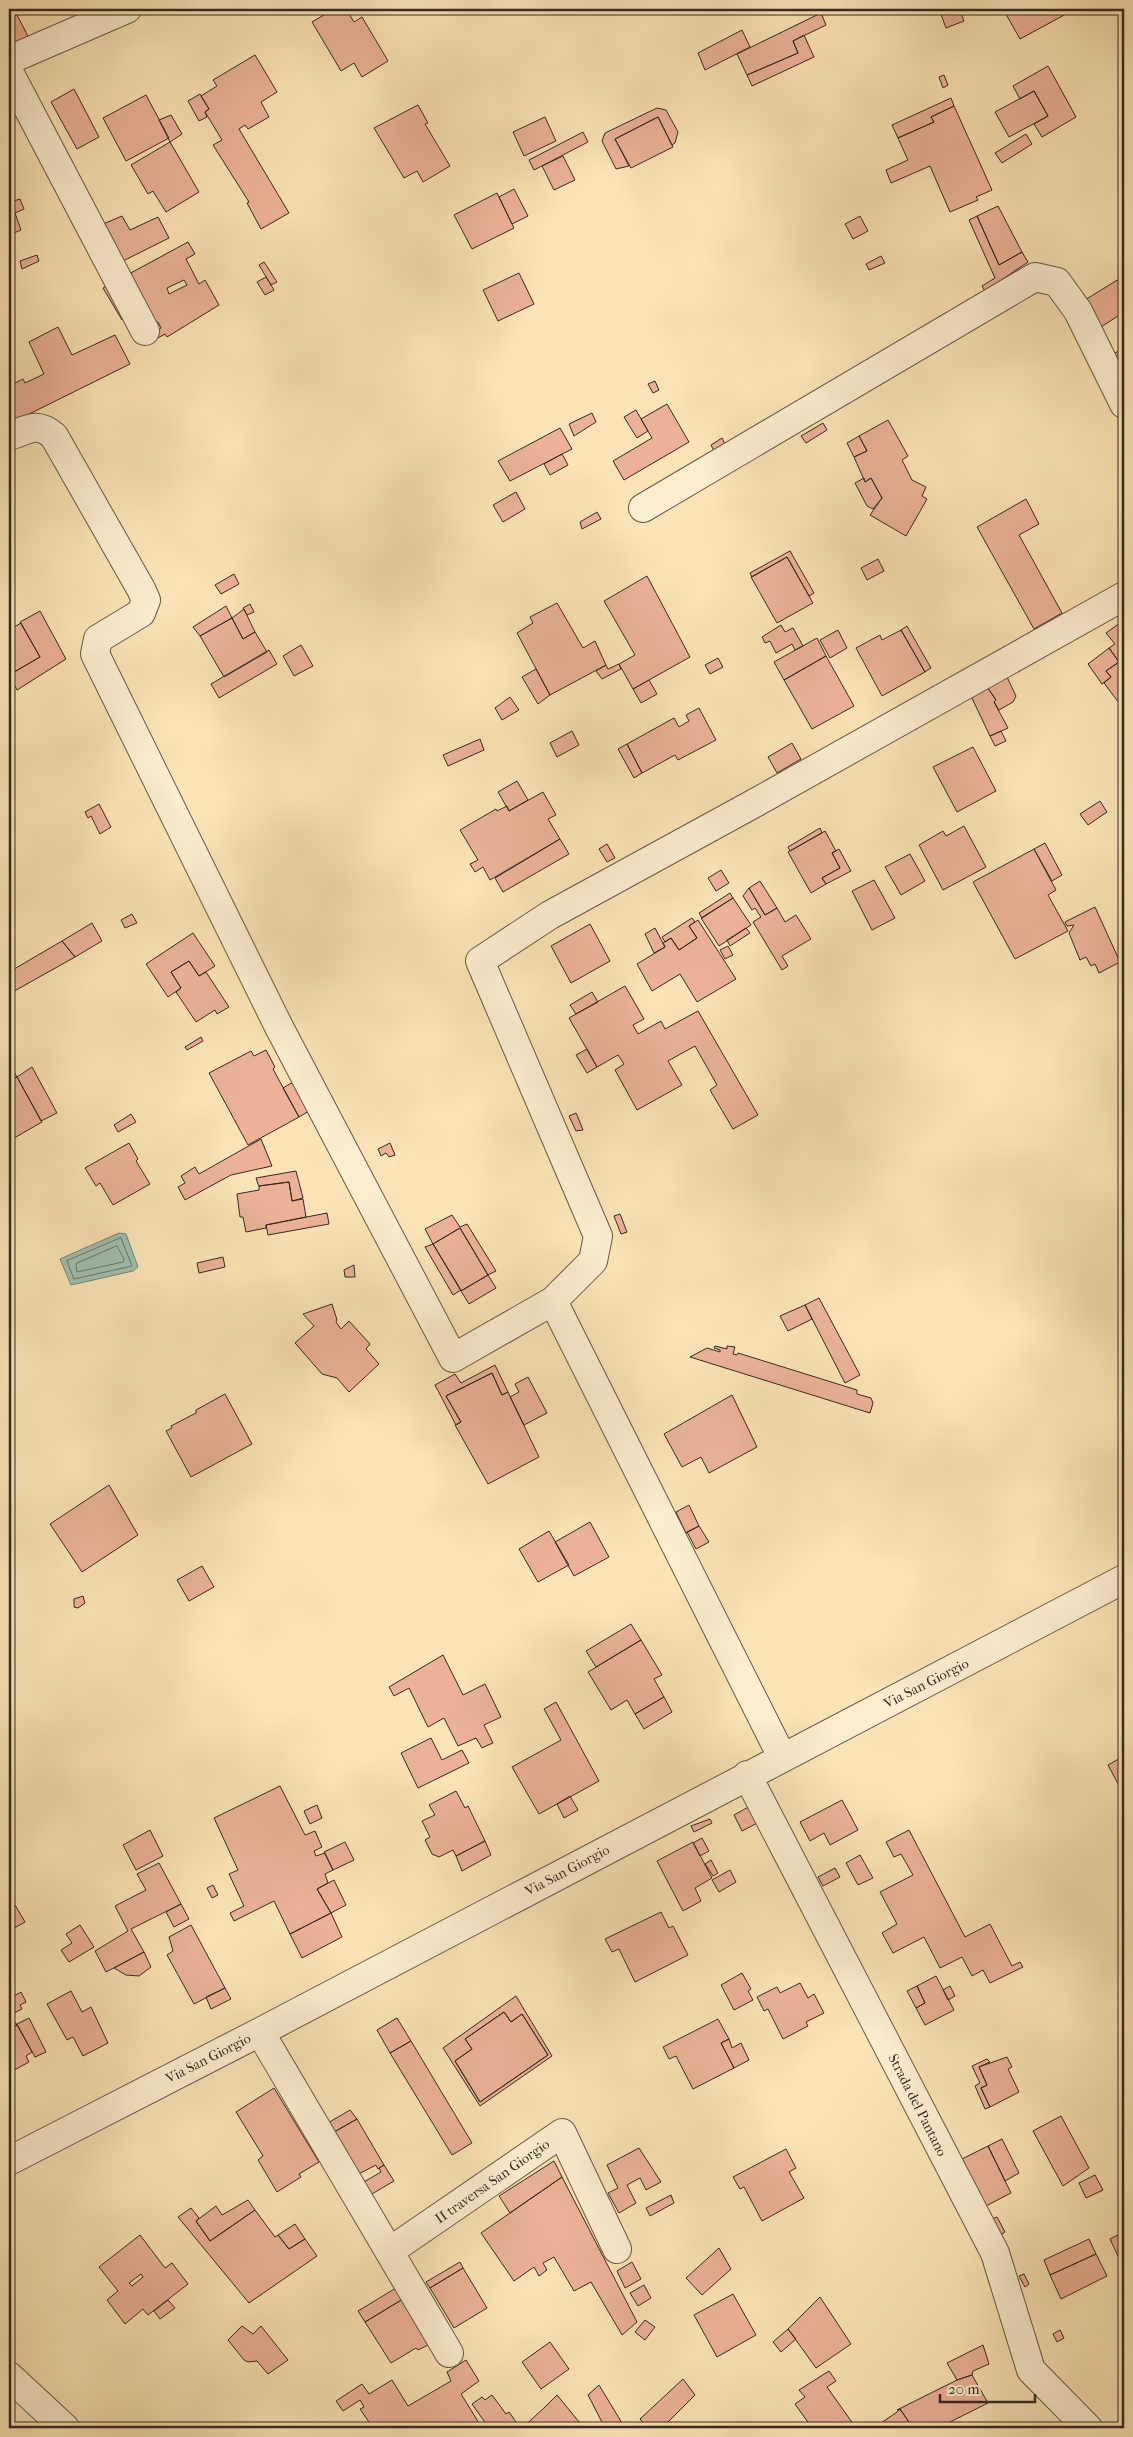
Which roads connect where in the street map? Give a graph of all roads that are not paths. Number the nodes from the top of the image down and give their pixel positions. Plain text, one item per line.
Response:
1 (127, 9) edge
2 (9, 60) edge
3 (9, 72) edge
4 (145, 331) dead end
5 (1124, 404) edge
6 (9, 436) edge
7 (643, 508) dead end
8 (1124, 596) edge
9 (553, 1301) junction
10 (1124, 1579) edge
11 (782, 1757) junction
12 (747, 1775) junction
13 (260, 2032) junction
14 (9, 2160) edge
15 (618, 2249) dead end
16 (390, 2251) junction
17 (449, 2353) dead end
18 (9, 2376) edge
19 (64, 2428) edge
20 (1088, 2428) edge

1 - 2 street
3 - 4 street
5 - 7 street
6 - 9 street
8 - 9 street
9 - 11 street
10 - 11 street, Via San Giorgio
11 - 12 street, Via San Giorgio
12 - 13 street, Via San Giorgio
12 - 20 street, Strada del Pantano
13 - 14 street, Via San Giorgio
13 - 16 street
15 - 16 street, II traversa San Giorgio
16 - 17 street
18 - 19 street

